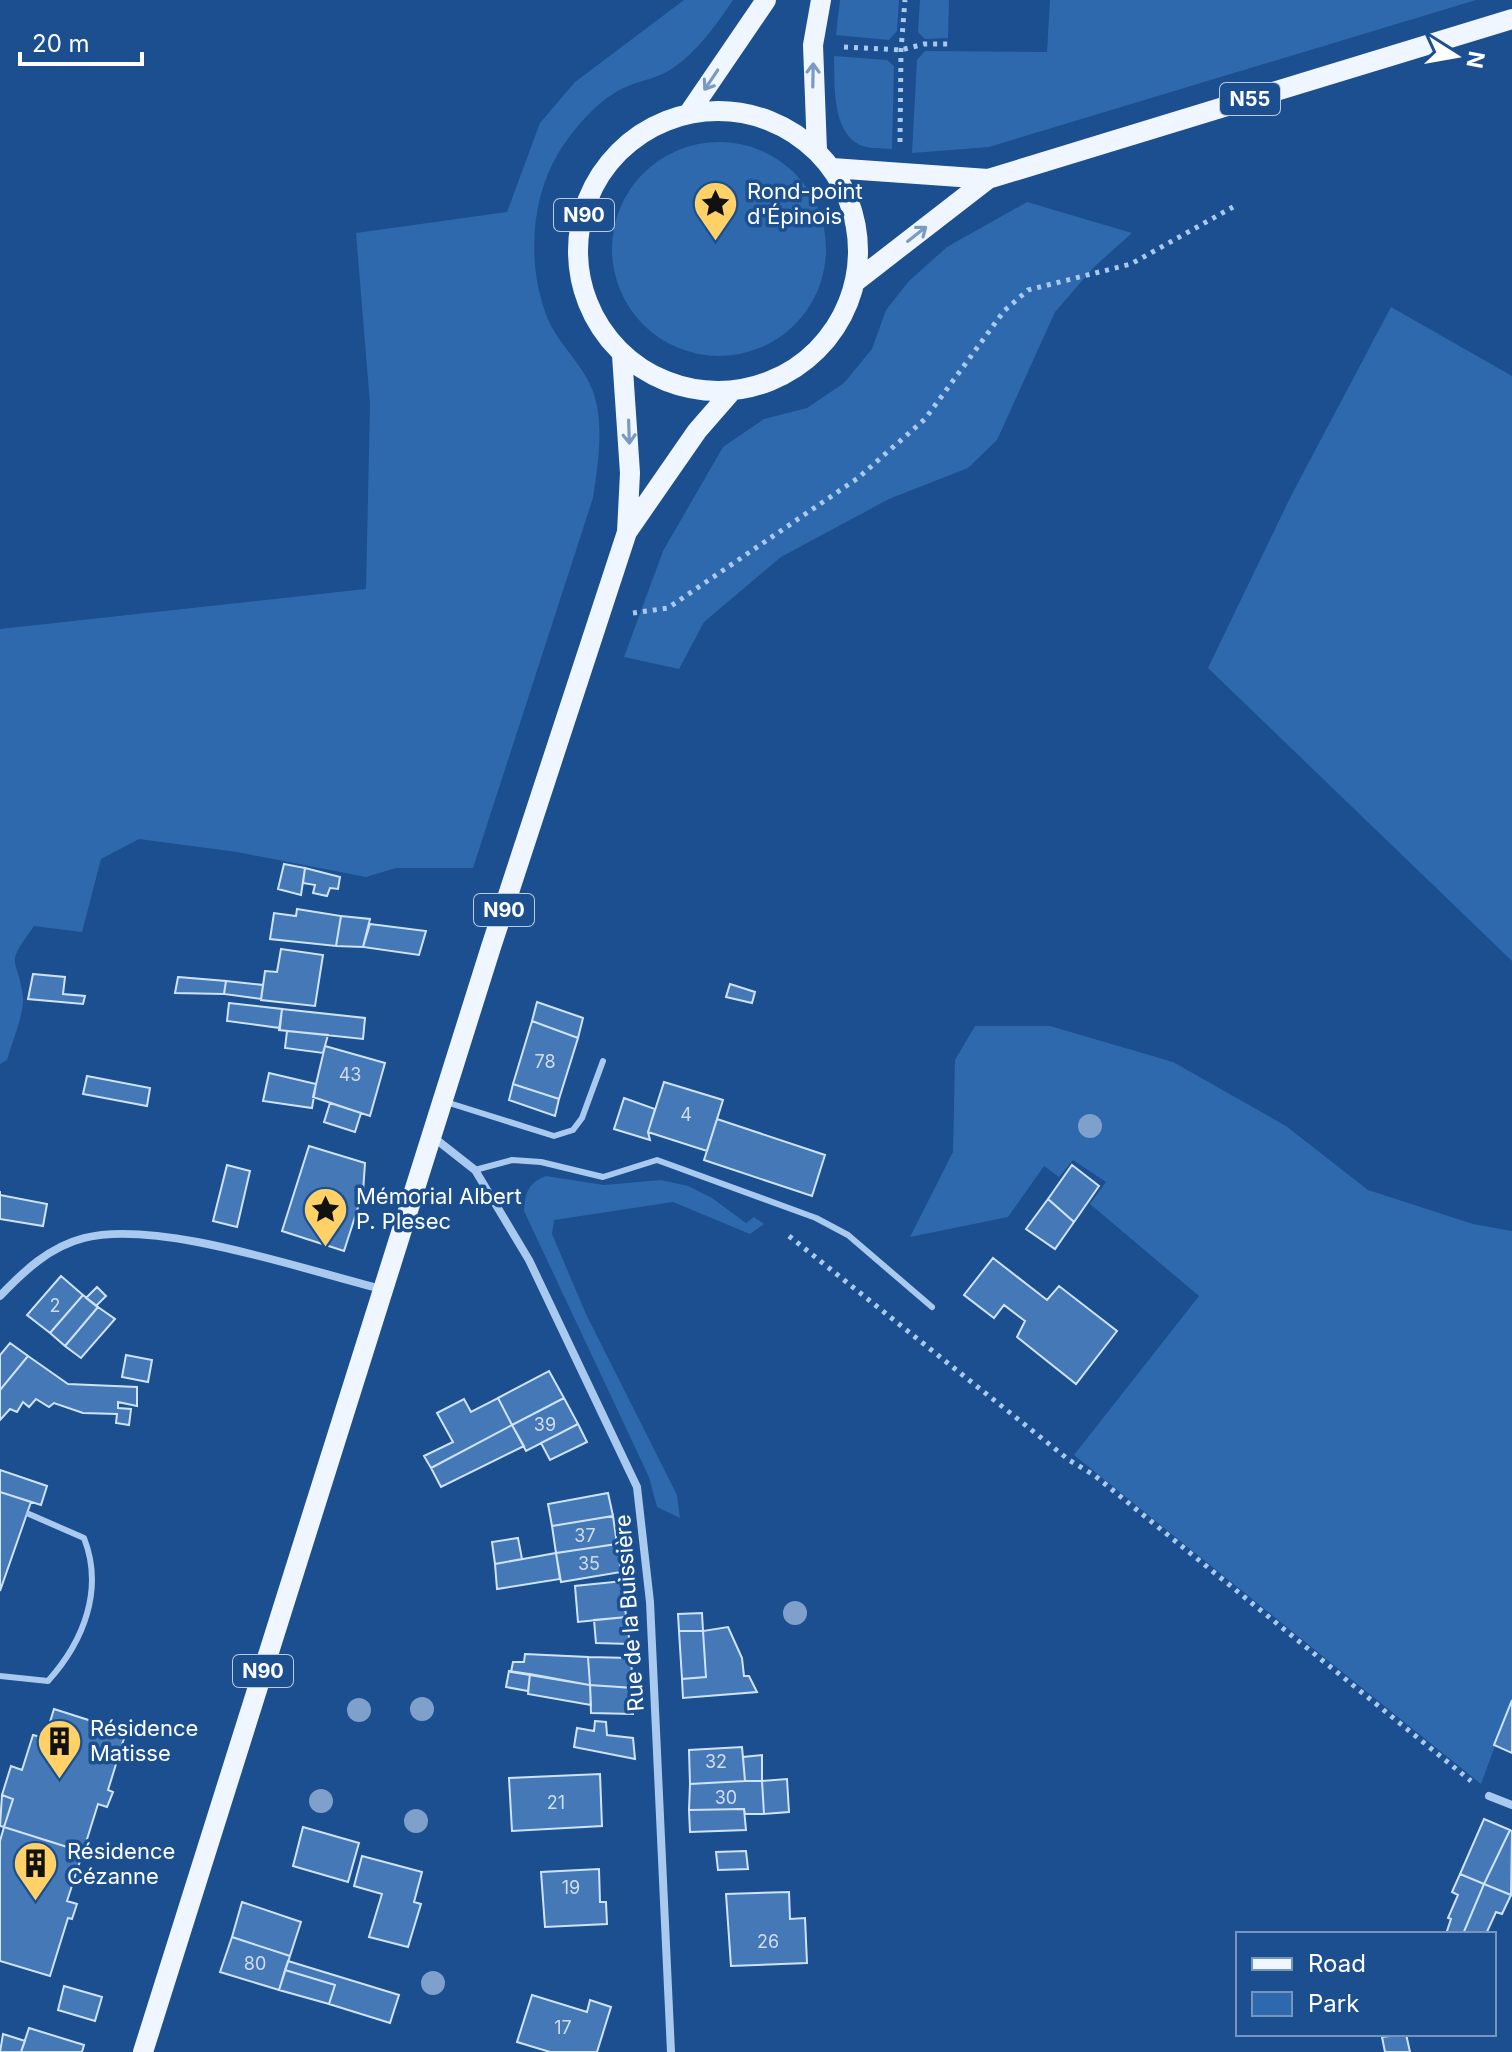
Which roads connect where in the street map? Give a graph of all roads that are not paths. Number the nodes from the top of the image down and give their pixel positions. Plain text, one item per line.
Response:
1 (766, 0) edge
2 (821, 0) edge
3 (1512, 19) edge
4 (689, 113) junction
5 (817, 151) junction
6 (832, 168) junction
7 (988, 179) junction
8 (855, 282) junction
9 (622, 355) junction
10 (731, 392) junction
11 (627, 532) junction
12 (603, 1061) dead end
13 (443, 1101) junction
14 (432, 1136) junction
15 (475, 1170) junction
16 (383, 1290) junction
17 (0, 1296) edge
18 (932, 1307) dead end
19 (29, 1514) dead end
20 (0, 1676) edge
21 (1489, 1796) road end
22 (1512, 1805) edge
23 (143, 2052) edge
24 (671, 2052) edge

1 -> 4 main road
5 -> 2 main road
3 - 7 main road, N55
4 - 5 main road, N90
4 - 9 main road, N90
5 - 6 main road, N90
6 - 7 main road, N55
6 - 8 main road, N90
8 -> 7 main road, N55
8 - 10 main road, N90
9 - 10 main road, N90
9 -> 11 main road, N90
10 - 11 main road, N90
11 - 13 main road, N90
12 - 13 lane
13 - 14 main road, N90
14 - 15 street, Rue de la Buissière
14 - 16 main road, N90
15 - 18 lane
15 - 24 street, Rue de la Buissière
16 - 17 street
16 - 23 main road, N90
19 - 20 lane
21 - 22 street

